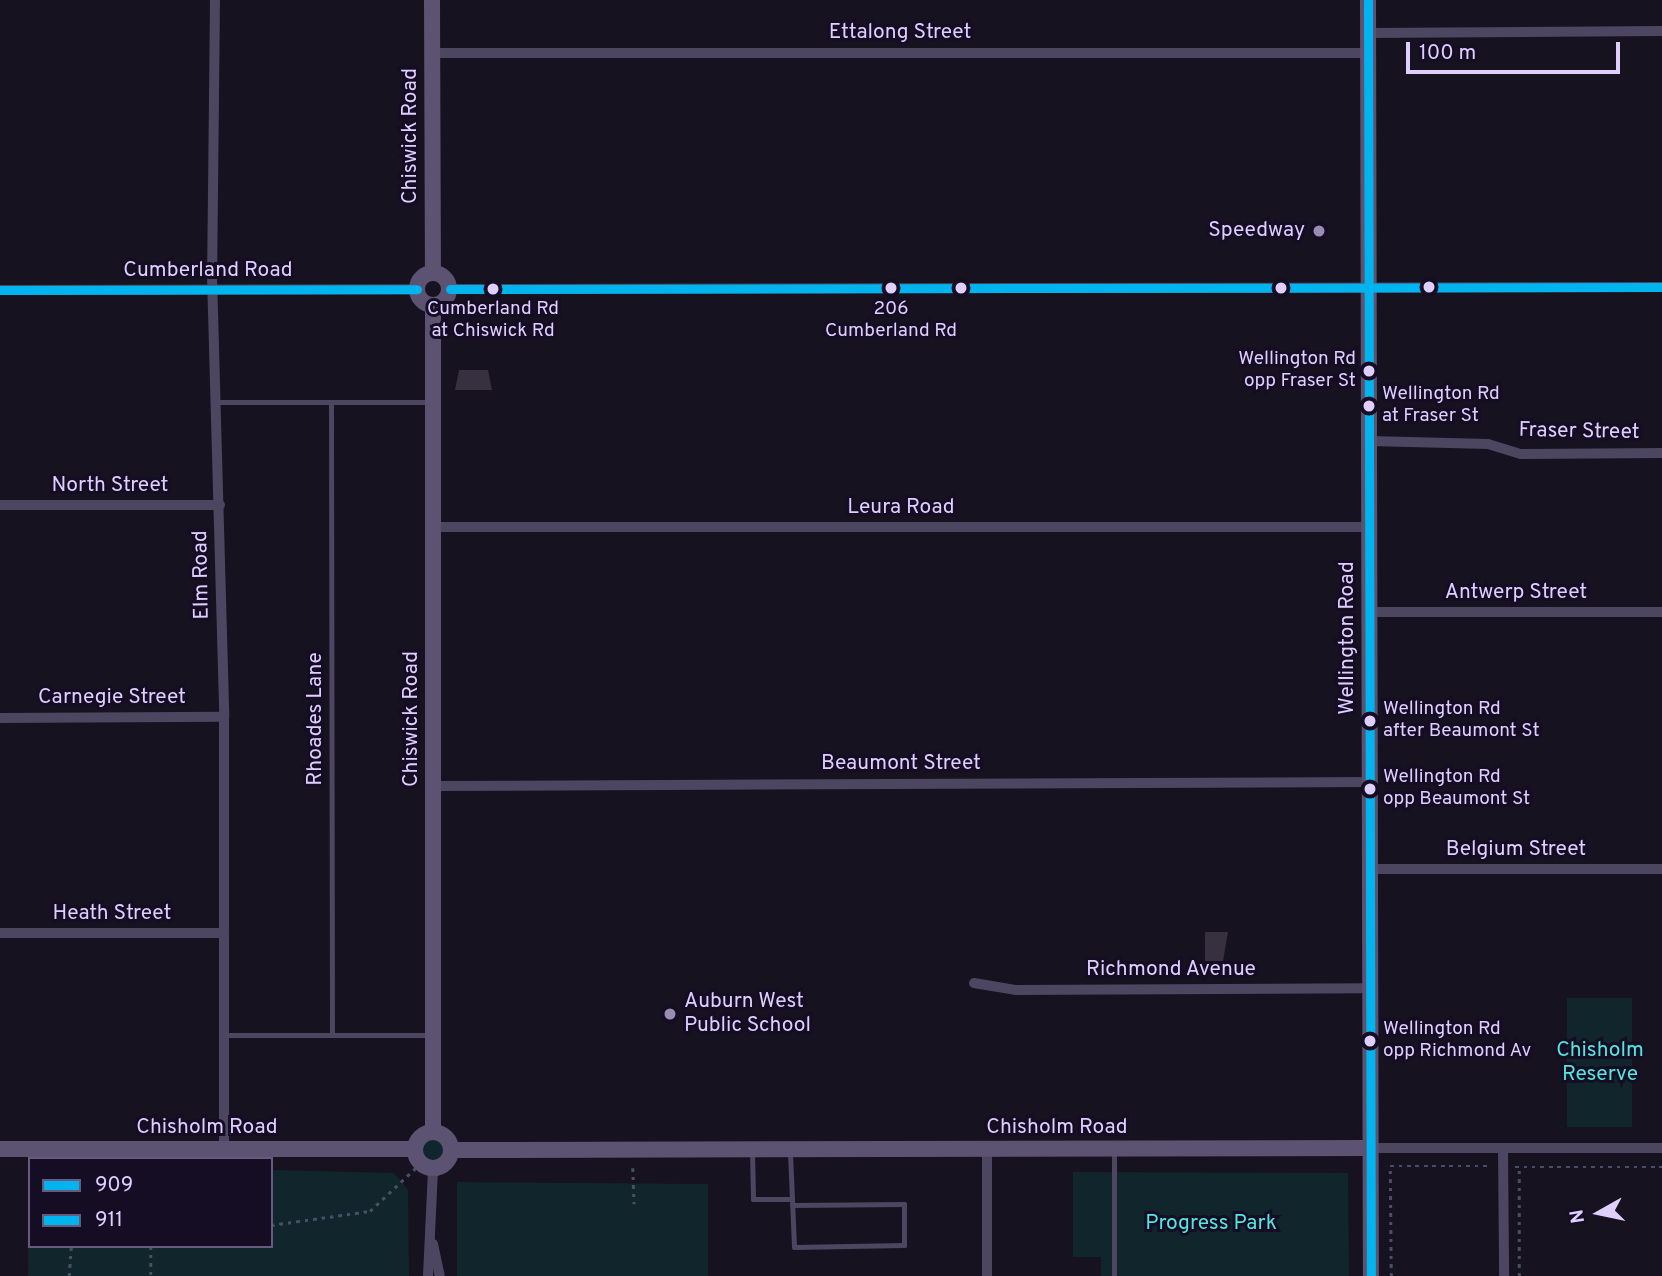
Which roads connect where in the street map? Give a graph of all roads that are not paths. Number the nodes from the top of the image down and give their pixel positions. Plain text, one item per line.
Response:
1 (215, 0) edge
2 (432, 0) edge
3 (1368, 0) edge
4 (1662, 31) edge
5 (1368, 33) junction
6 (1368, 52) junction
7 (432, 53) junction
8 (433, 273) junction
9 (1662, 287) edge
10 (417, 289) junction
11 (450, 289) junction
12 (1370, 289) junction
13 (0, 290) edge
14 (215, 290) junction
15 (433, 306) junction
16 (218, 402) junction
17 (433, 402) junction
18 (331, 403) junction
19 (1370, 441) junction
20 (1662, 453) edge
21 (0, 505) edge
22 (220, 505) junction
23 (432, 527) junction
24 (1370, 527) junction
25 (1370, 612) junction
26 (1662, 612) edge
27 (224, 717) junction
28 (0, 718) edge
29 (1369, 782) junction
30 (433, 786) junction
31 (1370, 869) junction
32 (1662, 869) edge
33 (0, 933) edge
34 (224, 933) junction
35 (974, 983) dead end
36 (1370, 988) junction
37 (224, 1035) junction
38 (332, 1035) junction
39 (434, 1035) junction
40 (433, 1131) junction
41 (0, 1149) edge
42 (224, 1149) junction
43 (987, 1149) junction
44 (1114, 1149) junction
45 (1371, 1149) junction
46 (1503, 1149) junction
47 (1662, 1149) edge
48 (452, 1150) junction
49 (752, 1150) junction
50 (790, 1150) junction
51 (423, 1160) junction
52 (792, 1202) junction
53 (433, 1244) junction
54 (428, 1276) edge
55 (440, 1276) edge
56 (987, 1276) edge
57 (1114, 1276) edge
58 (1371, 1276) edge
59 (1504, 1276) edge

1 - 14 street, Elm Road
2 - 7 main road, Chiswick Road
3 - 5 main road, Wellington Road
4 - 5 street
5 - 6 main road, Wellington Road
6 - 7 street, Ettalong Street
6 - 12 main road, Wellington Road
7 - 8 main road, Chiswick Road
8 - 10 main road
8 - 11 main road
9 - 12 street
10 - 14 street, Cumberland Road
10 - 15 main road
11 - 12 street
11 - 15 main road
12 - 19 main road, Wellington Road
13 - 14 street, Cumberland Road
14 - 16 street, Elm Road
15 - 17 main road, Chiswick Road
16 - 18 lane
16 - 22 street, Elm Road
17 - 18 lane
17 - 23 main road, Chiswick Road
18 - 38 lane, Rhoades Lane
19 - 20 street, Fraser Street
19 - 24 main road, Wellington Road
21 - 22 street, North Street
22 - 27 street, Elm Road
23 - 24 street, Leura Road
23 - 30 main road, Chiswick Road
24 - 25 main road, Wellington Road
25 - 26 street, Antwerp Street
25 - 29 main road, Wellington Road
27 - 28 street, Carnegie Street
27 - 34 street, Elm Road
29 - 30 street, Beaumont Street
29 - 31 main road, Wellington Road
30 - 39 main road, Chiswick Road
31 - 32 street, Belgium Street
31 - 36 main road, Wellington Road
33 - 34 street, Heath Street
34 - 37 street, Elm Road
35 - 36 street, Richmond Avenue
36 - 45 main road, Wellington Road
37 - 38 lane
37 - 42 street, Elm Road
38 - 39 lane
39 - 40 main road, Chiswick Road
40 - 48 main road
40 - 51 main road
41 - 42 main road, Chisholm Road
42 - 51 main road, Chisholm Road
43 - 44 main road, Chisholm Road
43 - 50 main road, Chisholm Road
43 - 56 street
44 - 45 main road, Chisholm Road
44 - 57 lane
45 - 46 street, Chisholm Road
45 - 58 main road, Wellington Road
46 - 47 street, Chisholm Road
46 - 59 street
48 - 49 main road, Chisholm Road
48 - 51 main road
49 - 50 main road, Chisholm Road
49 - 52 lane
50 - 52 lane
51 - 53 street
52 - 52 lane
53 - 54 street
53 - 55 street

